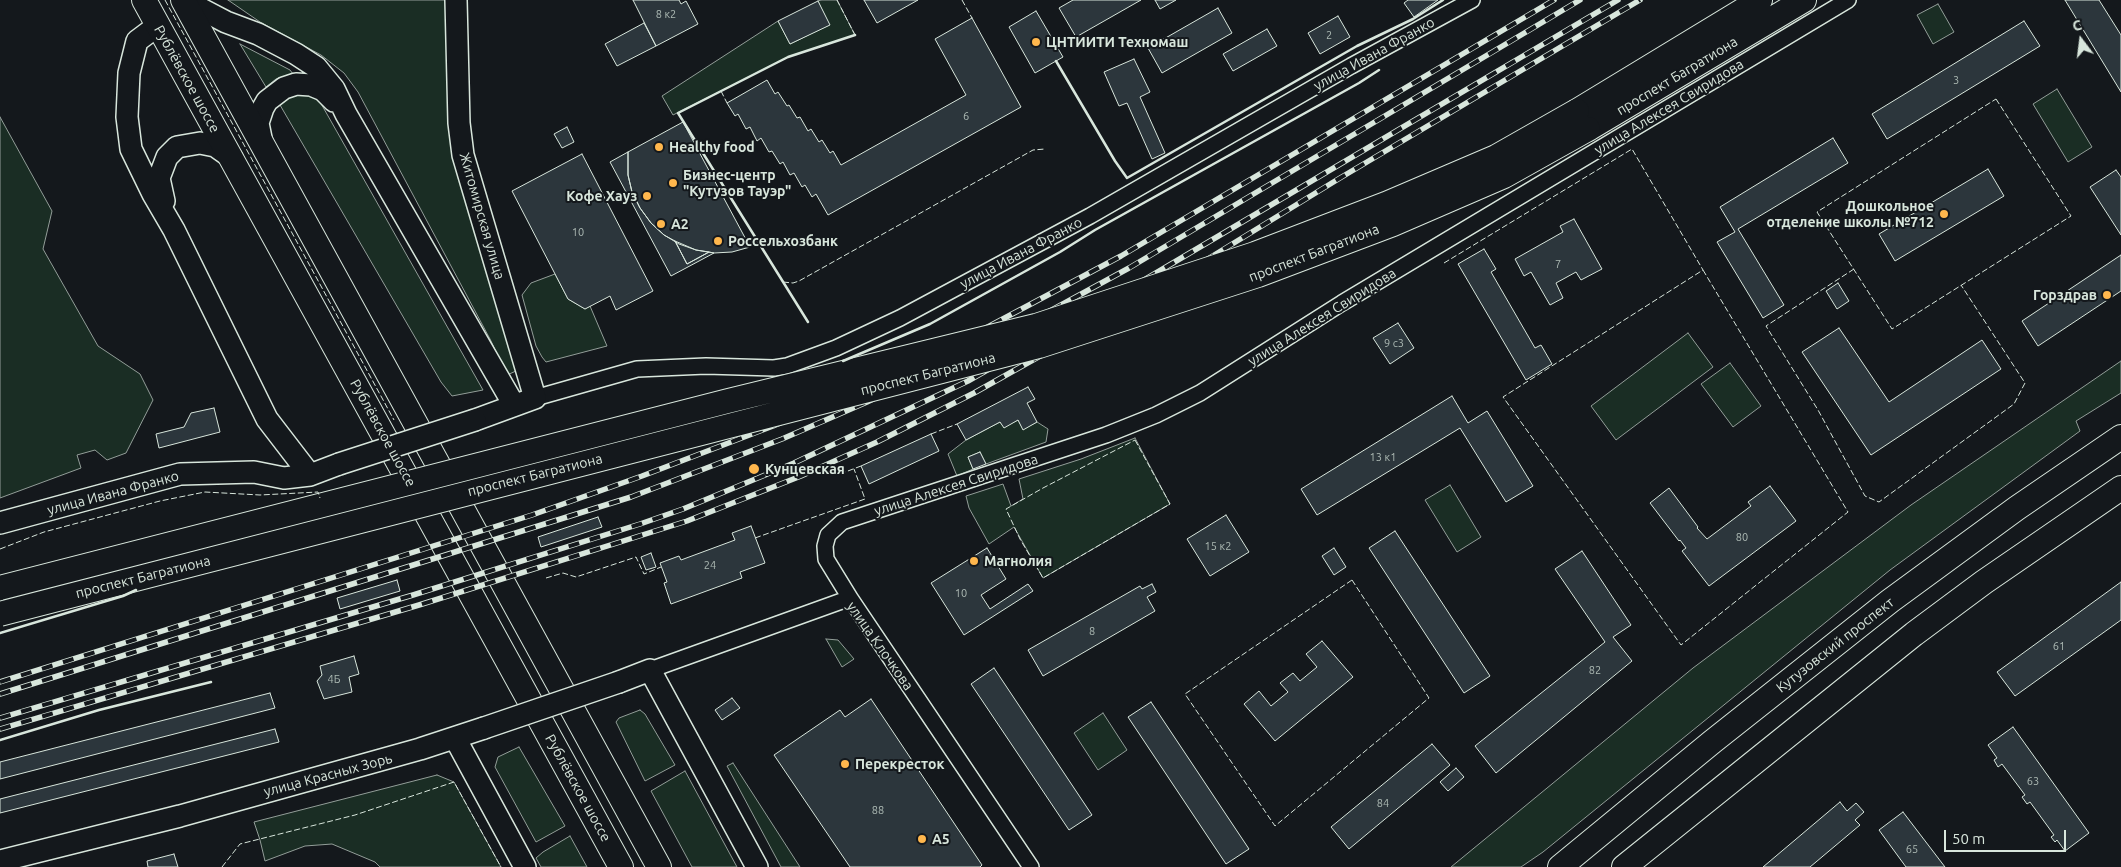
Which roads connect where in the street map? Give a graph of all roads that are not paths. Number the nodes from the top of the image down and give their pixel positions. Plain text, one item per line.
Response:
1 (144, 0) edge
2 (184, 0) edge
3 (456, 0) edge
4 (1472, 0) edge
5 (1760, 0) edge
6 (1804, 0) edge
7 (1848, 0) edge
8 (158, 26) junction
9 (346, 114) junction
10 (1583, 120) junction
11 (262, 146) junction
12 (232, 158) junction
13 (174, 230) junction
14 (535, 398) junction
15 (514, 405) junction
16 (2121, 437) edge
17 (310, 475) junction
18 (2121, 488) edge
19 (0, 523) edge
20 (0, 588) edge
21 (850, 598) junction
22 (0, 614) edge
23 (650, 670) junction
24 (455, 738) junction
25 (0, 861) edge
26 (524, 867) edge
27 (621, 867) edge
28 (660, 867) edge
29 (757, 867) edge
30 (1031, 867) edge
31 (1560, 867) edge
32 (1624, 867) edge

1 - 8 main road, Рублёвское шоссе
2 - 9 street
2 - 11 main road
3 - 14 street, Житомирская улица
4 - 14 street, улица Ивана Франко
5 - 10 main road, проспект Багратиона
6 - 10 main road, проспект Багратиона
7 - 21 street, улица Алексея Свиридова
8 - 12 main road, Рублёвское шоссе
8 - 13 street
9 - 11 street
9 - 15 street
10 - 20 main road, проспект Багратиона, bridge
10 - 22 main road, проспект Багратиона, bridge
11 - 28 main road
12 - 13 street
12 - 27 main road, Рублёвское шоссе
13 - 17 street
14 - 15 street, улица Ивана Франко
15 - 17 street, улица Ивана Франко, bridge
16 - 31 main road, Кутузовский проспект
17 - 19 street, улица Ивана Франко
18 - 32 main road
21 - 23 street, улица Клочкова
21 - 30 street, улица Клочкова
23 - 24 street, улица Красных Зорь, bridge
23 - 29 street
24 - 25 street, улица Красных Зорь
24 - 26 street

